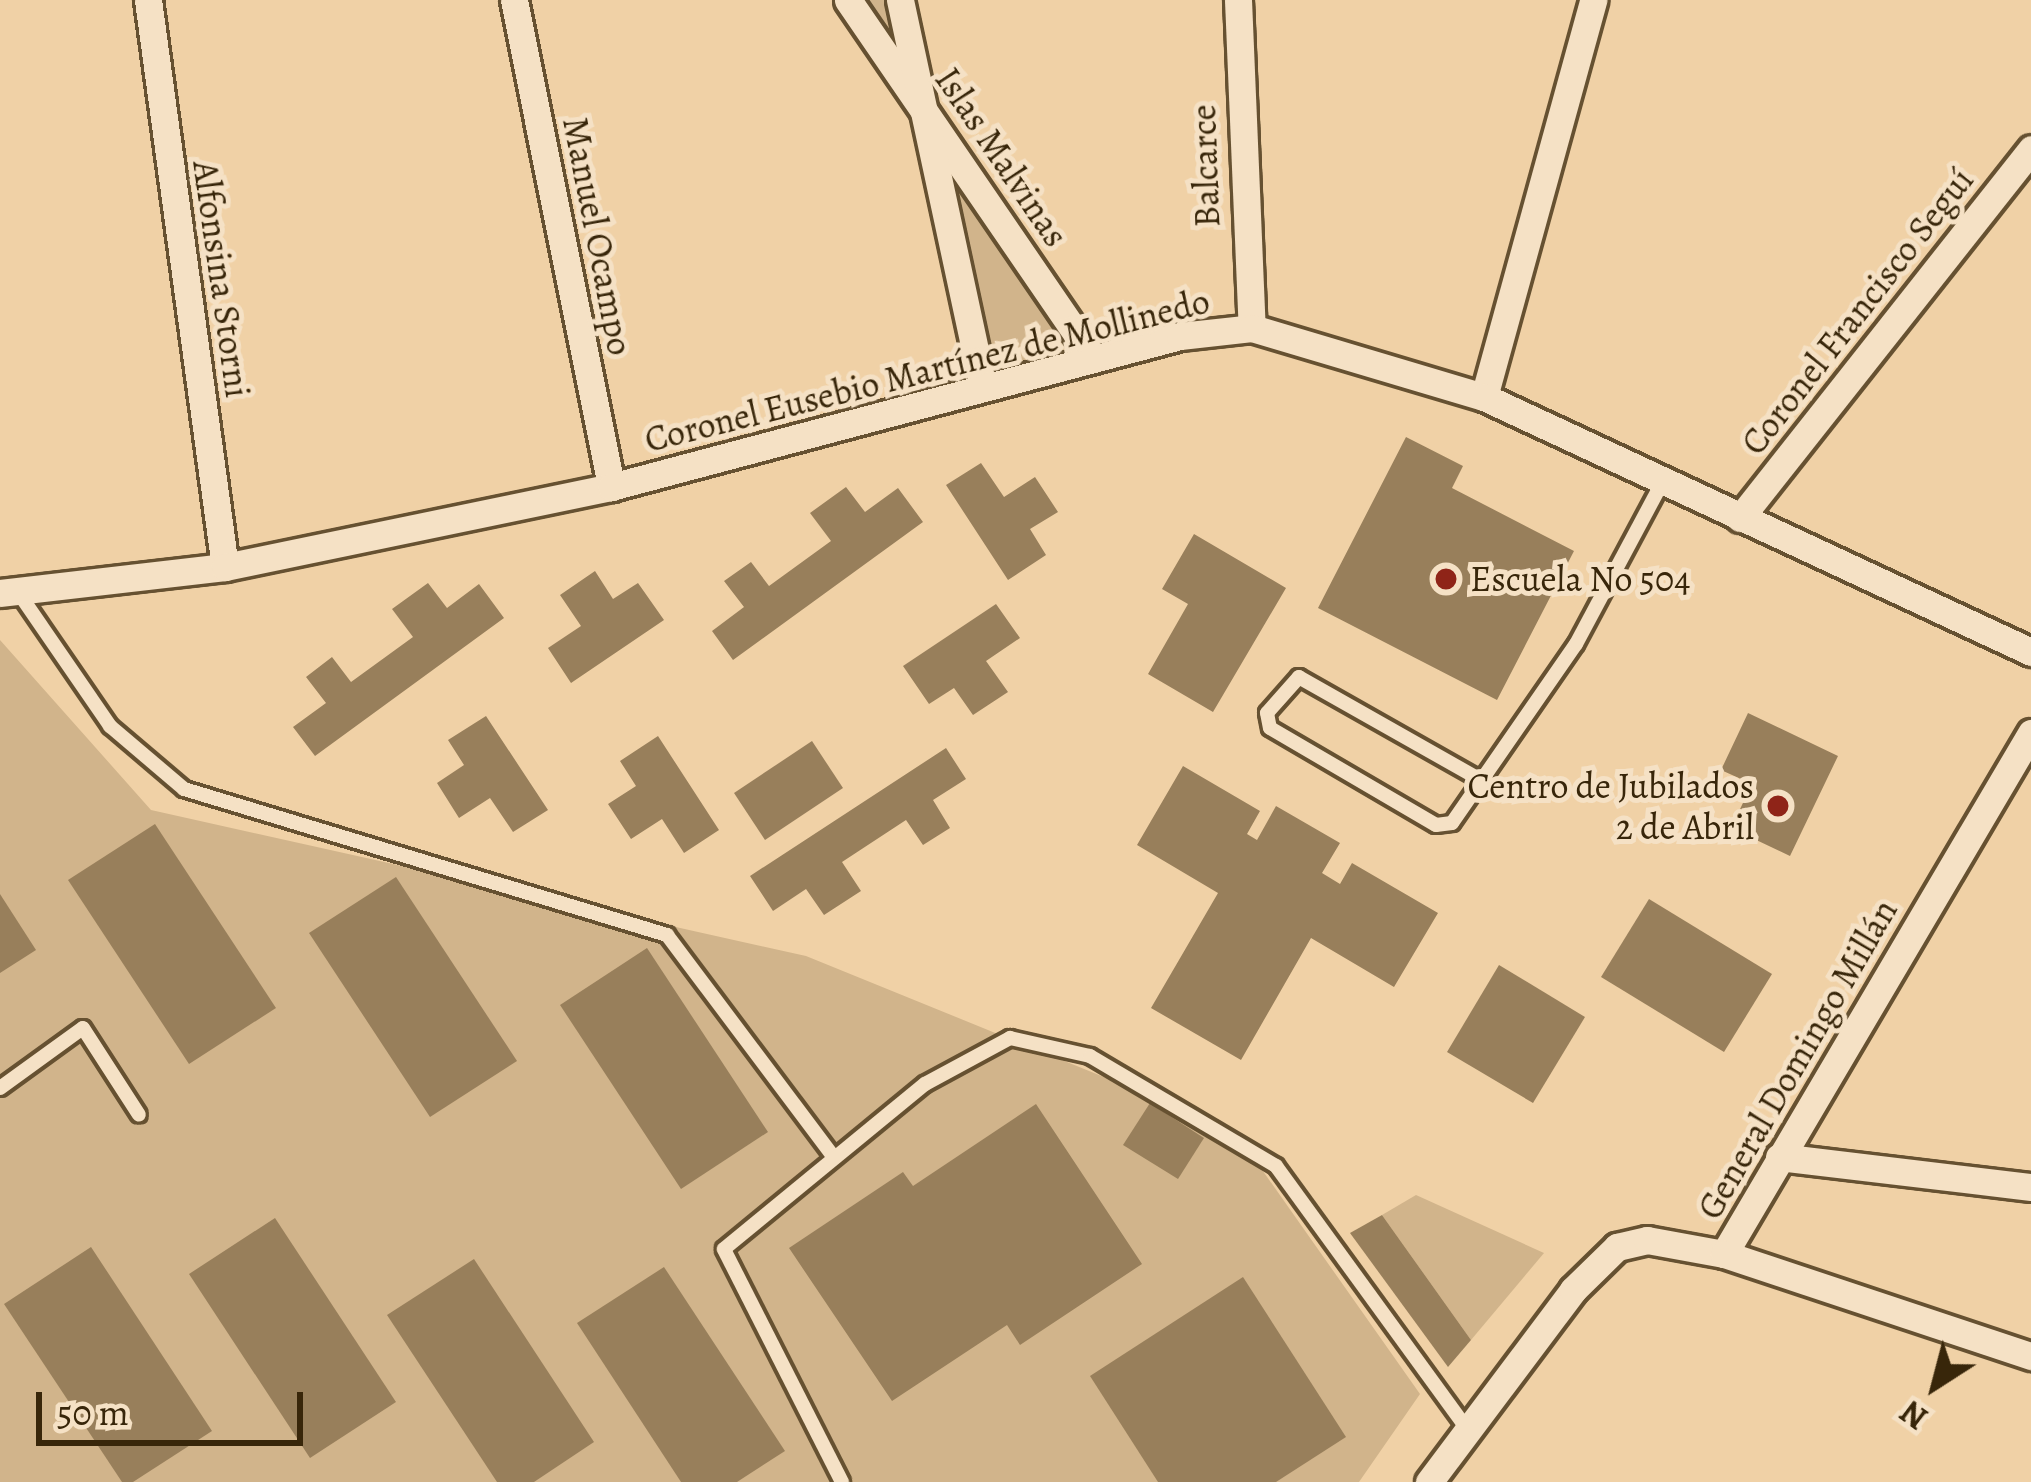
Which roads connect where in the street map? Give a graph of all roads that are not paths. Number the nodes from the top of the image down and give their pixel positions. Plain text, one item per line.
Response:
1 (148, 0) edge
2 (514, 0) edge
3 (848, 0) edge
4 (900, 0) edge
5 (1238, 0) edge
6 (1593, 0) edge
7 (919, 96) junction
8 (2031, 148) edge
9 (1252, 328) junction
10 (1093, 358) junction
11 (983, 387) junction
12 (1484, 398) junction
13 (1663, 481) junction
14 (611, 487) junction
15 (1740, 518) junction
16 (225, 567) junction
17 (9, 592) edge
18 (2031, 652) edge
19 (2031, 733) edge
20 (1479, 779) junction
21 (0, 1088) edge
22 (139, 1115) dead end
23 (832, 1156) junction
24 (1779, 1157) junction
25 (2031, 1186) edge
26 (1724, 1254) junction
27 (2031, 1356) edge
28 (1468, 1430) junction
29 (842, 1482) edge
30 (1429, 1482) edge

1 - 16 street, Alfonsina Storni
2 - 14 street, Manuel Ocampo
3 - 7 street, Islas Malvinas
4 - 7 street
5 - 9 street, Balcarce
6 - 12 street
7 - 10 street, Islas Malvinas
7 - 11 street
8 - 15 street, Coronel Francisco Seguí
9 - 10 street, Coronel Eusebio Martínez de Mollinedo
9 - 12 street, Coronel Eusebio Martínez de Mollinedo
10 - 11 street, Coronel Eusebio Martínez de Mollinedo
11 - 14 street, Coronel Eusebio Martínez de Mollinedo
12 - 13 street, Coronel Eusebio Martínez de Mollinedo
13 - 15 street, Coronel Eusebio Martínez de Mollinedo
13 - 20 lane
14 - 16 street, Coronel Eusebio Martínez de Mollinedo
15 - 18 street, Coronel Eusebio Martínez de Mollinedo
16 - 17 street, Coronel Eusebio Martínez de Mollinedo
17 - 23 lane
19 - 24 street, General Domingo Millán
20 - 20 lane
21 - 22 lane
23 - 28 lane
23 - 29 lane
24 - 25 street
24 - 26 street, General Domingo Millán
26 - 27 street
26 - 28 street, General Domingo Millán
28 - 30 street, General Domingo Millán

